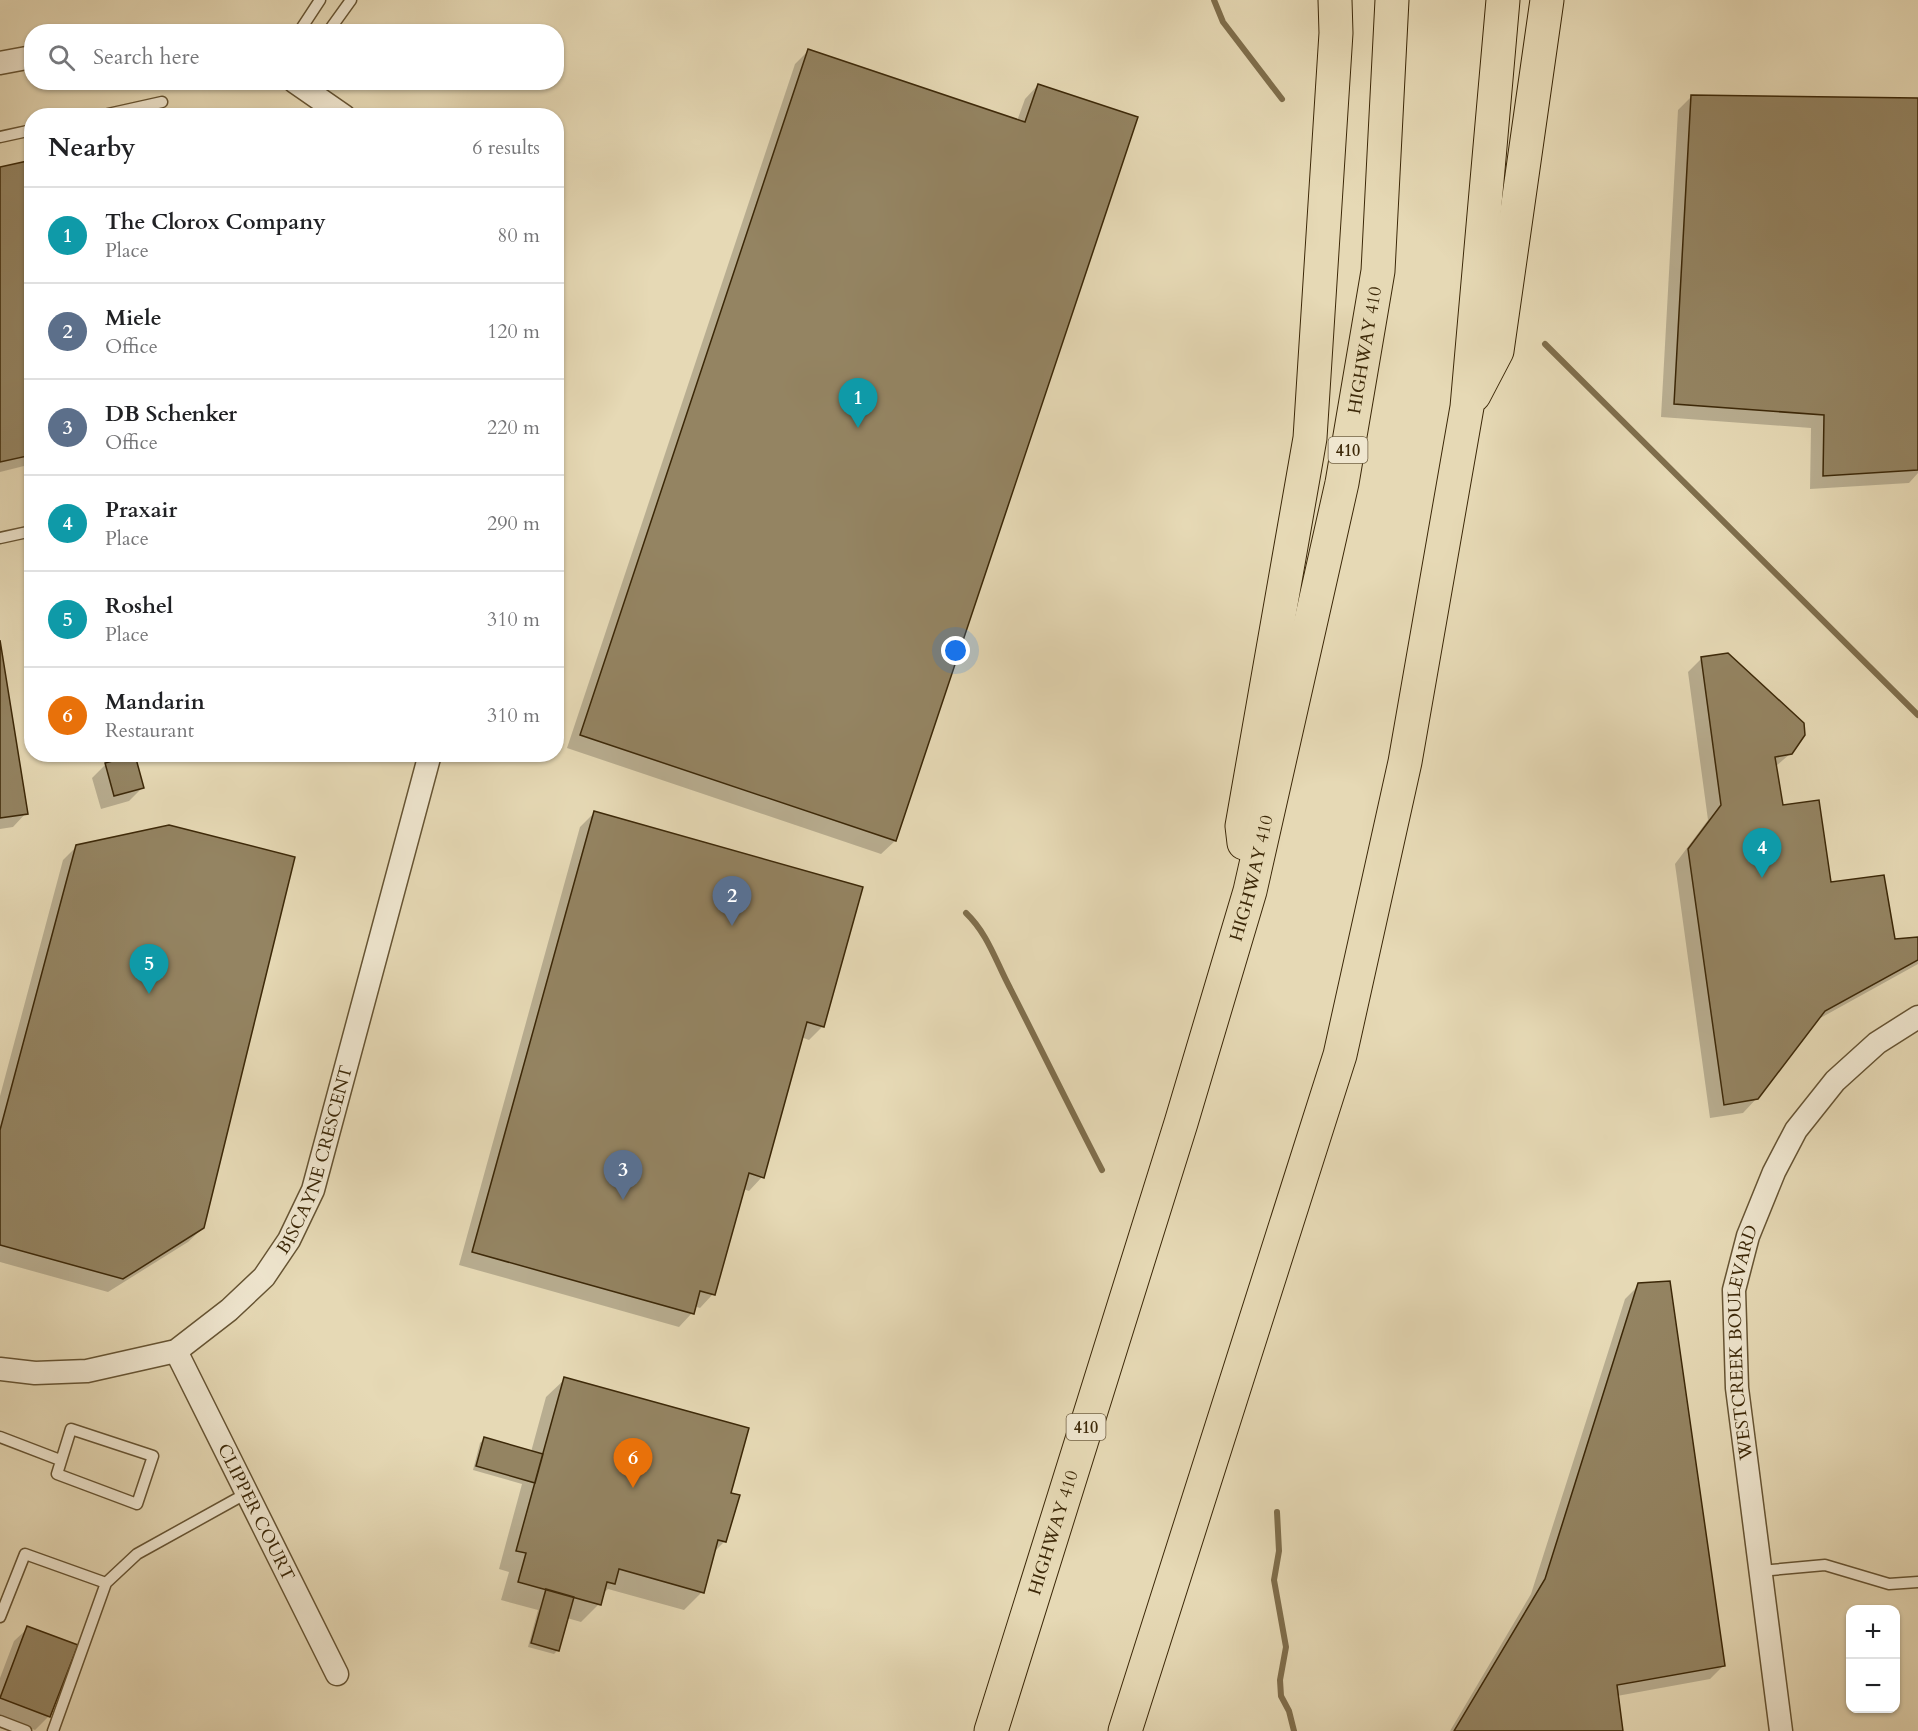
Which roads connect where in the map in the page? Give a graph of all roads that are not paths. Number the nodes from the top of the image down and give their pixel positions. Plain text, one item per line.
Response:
1 (320, 0) edge
2 (351, 0) edge
3 (1335, 0) edge
4 (1392, 0) edge
5 (1503, 0) edge
6 (1547, 0) edge
7 (304, 24) edge
8 (334, 24) edge
9 (24, 58) edge
10 (0, 63) edge
11 (309, 90) edge
12 (162, 102) dead end
13 (135, 108) edge
14 (333, 108) edge
15 (24, 132) edge
16 (0, 137) edge
17 (1467, 407) junction
18 (24, 533) edge
19 (0, 538) edge
20 (428, 762) edge
21 (1250, 891) junction
22 (1918, 1017) edge
23 (176, 1352) junction
24 (0, 1369) edge
25 (0, 1437) edge
26 (60, 1460) junction
27 (247, 1493) junction
28 (1760, 1571) junction
29 (1918, 1582) edge
30 (106, 1583) junction
31 (0, 1617) edge
32 (337, 1674) dead end
33 (1135, 1716) edge
34 (3, 1725) edge
35 (26, 1731) edge
36 (53, 1731) edge
37 (991, 1731) edge
38 (1125, 1731) edge
39 (1781, 1731) edge

1 - 7 lane
2 - 8 lane
3 - 21 highway
4 - 21 highway, HIGHWAY 410 / 410
5 - 17 highway
6 - 17 highway
9 - 10 street
11 - 14 street
12 - 13 lane
15 - 16 lane
17 - 33 highway
18 - 19 lane
20 - 23 street, BISCAYNE CRESCENT
21 - 37 highway, HIGHWAY 410 / 410
22 - 28 street, WESTCREEK BOULEVARD
23 - 24 street, BISCAYNE CRESCENT
23 - 27 street, CLIPPER COURT
25 - 26 lane
26 - 26 lane
27 - 30 lane
27 - 32 street, CLIPPER COURT
28 - 29 lane
28 - 39 street, WESTCREEK BOULEVARD
30 - 31 lane
30 - 36 lane
33 - 38 highway
34 - 35 lane

